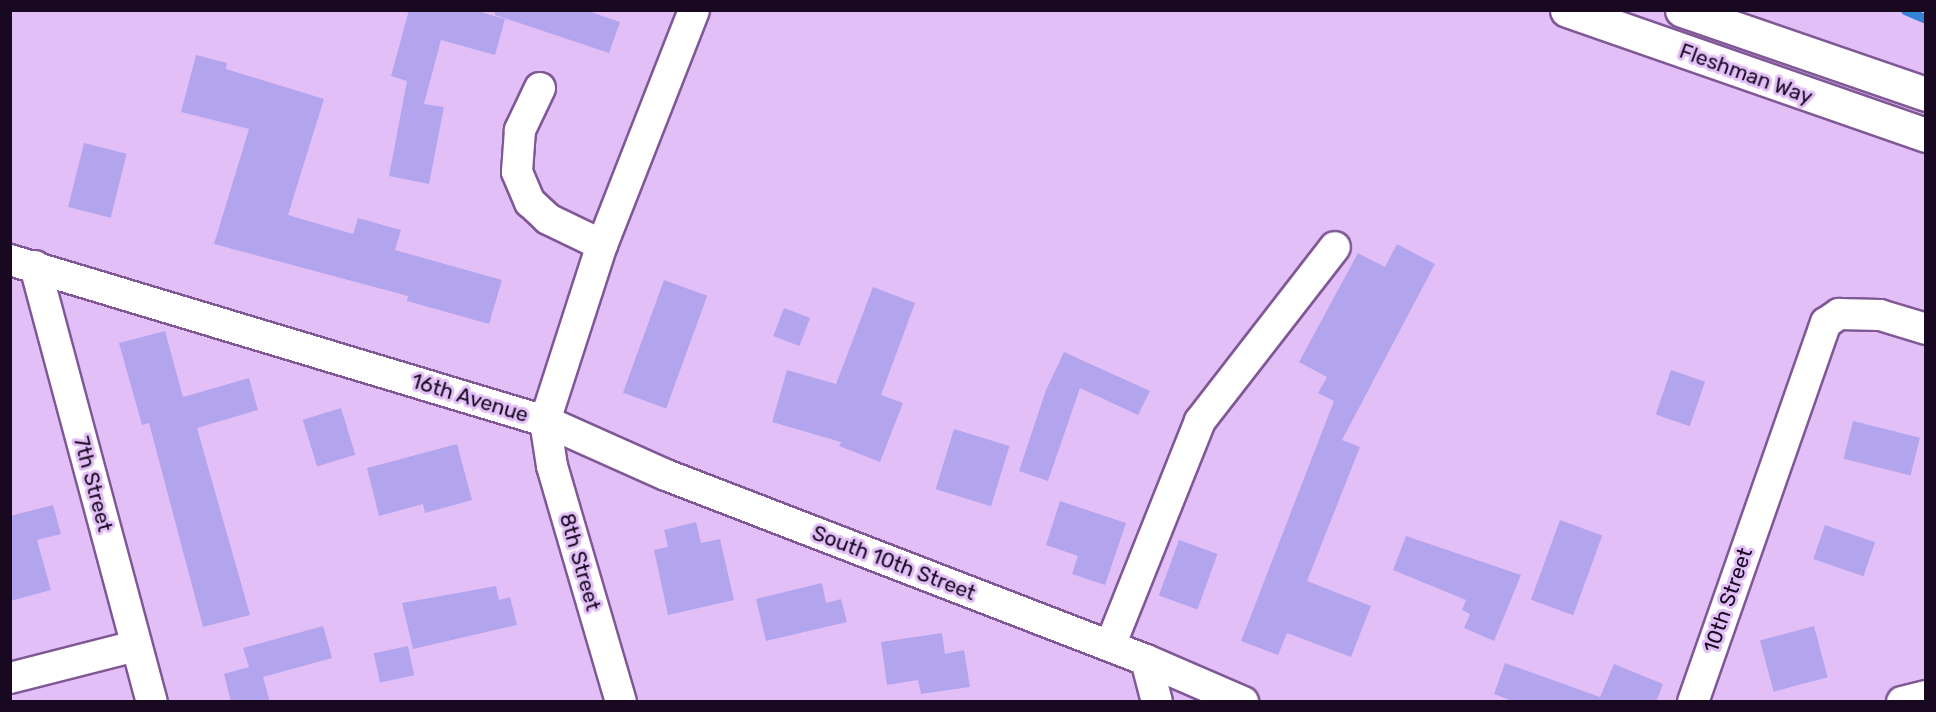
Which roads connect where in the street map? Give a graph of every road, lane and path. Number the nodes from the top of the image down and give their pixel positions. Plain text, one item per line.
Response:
1 (694, 10) edge
2 (1567, 10) edge
3 (1682, 10) edge
4 (540, 88) dead end
5 (1926, 94) edge
6 (1926, 135) edge
7 (603, 245) junction
8 (1335, 247) dead end
9 (23, 263) edge
10 (1926, 329) edge
11 (545, 421) junction
12 (136, 646) junction
13 (1110, 646) junction
14 (1146, 660) junction
15 (10, 678) edge
16 (1926, 696) edge
17 (152, 702) edge
18 (621, 702) edge
19 (1156, 702) edge
20 (1243, 702) edge
21 (1693, 702) edge
22 (1902, 702) edge

1 - 7 street, 16th Avenue
2 - 6 main road, Fleshman Way
3 - 5 main road, Fleshman Way
4 - 7 street
7 - 11 street, 16th Avenue
8 - 13 street
9 - 11 street, 16th Avenue
9 - 12 street, 7th Street
10 - 21 street, 10th Street
11 - 13 street, South 10th Street
11 - 18 street, 8th Street
12 - 15 street
12 - 17 street, 7th Street
13 - 14 street, South 10th Street
14 - 19 street
14 - 20 street, South 10th Street
16 - 22 street

